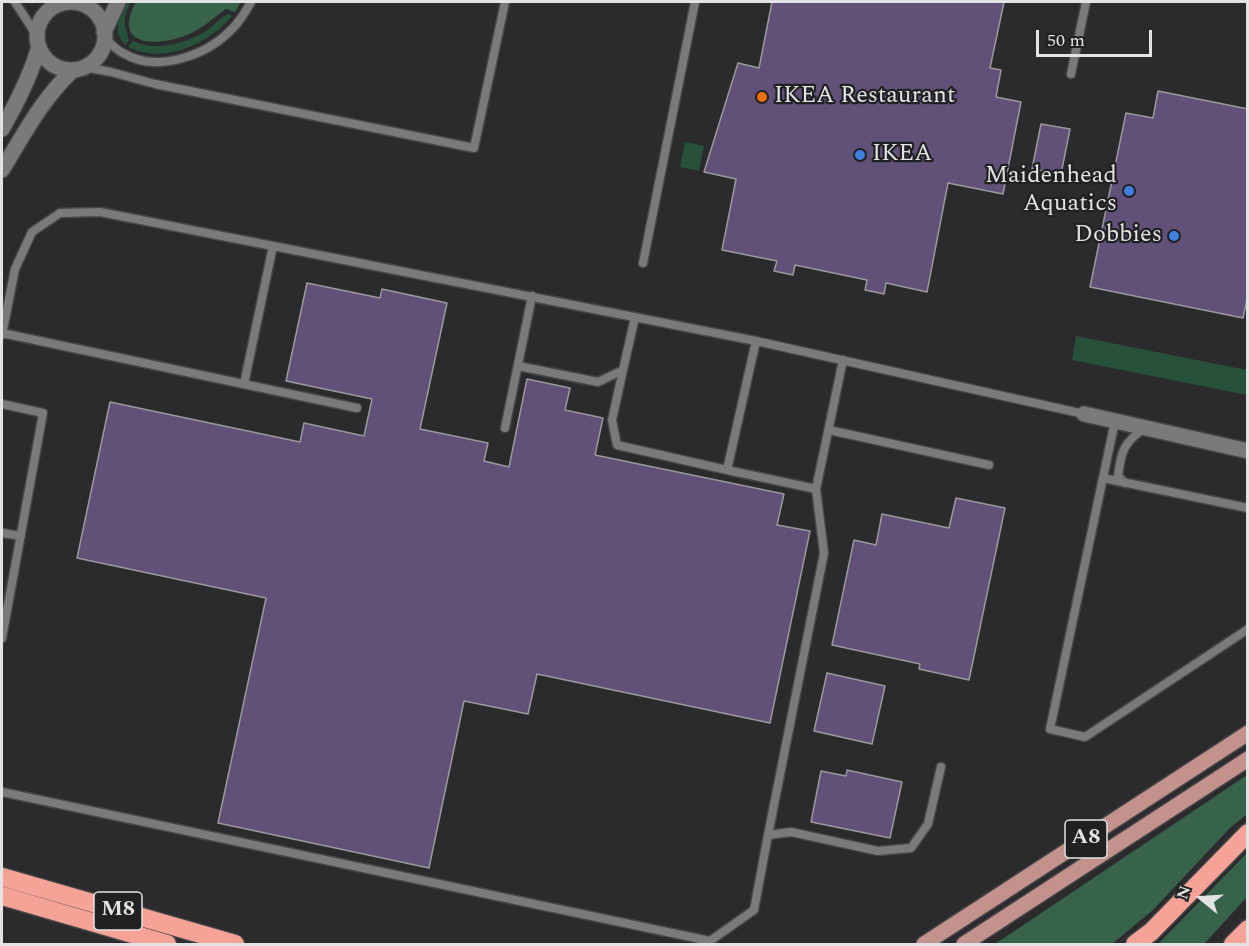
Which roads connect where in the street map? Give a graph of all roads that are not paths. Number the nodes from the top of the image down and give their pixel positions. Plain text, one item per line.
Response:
1 (15, 2) edge
2 (67, 2) edge
3 (118, 2) edge
4 (251, 2) edge
5 (504, 2) edge
6 (695, 2) edge
7 (1086, 2) edge
8 (105, 35) junction
9 (38, 42) junction
10 (78, 68) junction
11 (1071, 74) dead end
12 (2, 129) edge
13 (2, 170) edge
14 (273, 246) junction
15 (643, 263) dead end
16 (532, 296) junction
17 (635, 317) junction
18 (2, 334) edge
19 (756, 341) junction
20 (843, 360) junction
21 (518, 366) junction
22 (623, 370) junction
23 (244, 384) junction
24 (2, 404) edge
25 (357, 408) dead end
26 (1084, 414) joint
27 (1115, 421) junction
28 (506, 428) dead end
29 (1145, 428) junction
30 (829, 430) junction
31 (1248, 451) edge
32 (989, 465) dead end
33 (727, 470) junction
34 (1103, 478) junction
35 (1125, 483) junction
36 (816, 489) junction
37 (1248, 508) edge
38 (2, 533) edge
39 (21, 536) junction
40 (1248, 629) edge
41 (2, 638) edge
42 (1248, 733) edge
43 (1248, 759) edge
44 (941, 767) dead end
45 (2, 792) edge
46 (1248, 833) edge
47 (768, 836) junction
48 (2, 877) edge
49 (2, 896) edge
50 (1248, 929) edge
51 (167, 945) edge
52 (235, 945) edge
53 (924, 945) edge
54 (964, 945) edge
55 (1135, 945) edge
56 (1233, 945) edge

1 - 9 lane
2 - 8 street
2 - 9 street
3 - 8 street
4 - 8 lane
5 - 10 lane
6 - 15 lane
7 - 11 lane
8 - 10 street
9 - 10 street
9 - 12 street
10 - 13 street
14 - 16 lane
14 - 18 lane
14 - 23 lane
16 - 17 lane
16 - 21 lane
17 - 19 lane
17 - 22 lane
18 - 23 lane
19 - 20 lane
19 - 33 lane
20 - 26 lane
20 - 30 lane
21 - 22 lane
21 - 28 lane
22 - 33 lane
23 - 25 lane
24 - 39 lane
26 - 27 street
27 - 29 street
27 - 34 lane
29 - 31 street
29 - 35 lane
30 - 32 lane
30 - 36 lane
33 - 36 lane
34 - 35 lane
34 - 40 lane
35 - 37 lane
36 - 47 lane
38 - 39 lane
39 - 41 lane
42 - 53 main road, A8
43 - 54 main road, A8
44 - 47 lane
45 - 47 lane
46 - 55 highway
48 - 52 highway, M8
49 - 51 highway, M8
50 - 56 highway

